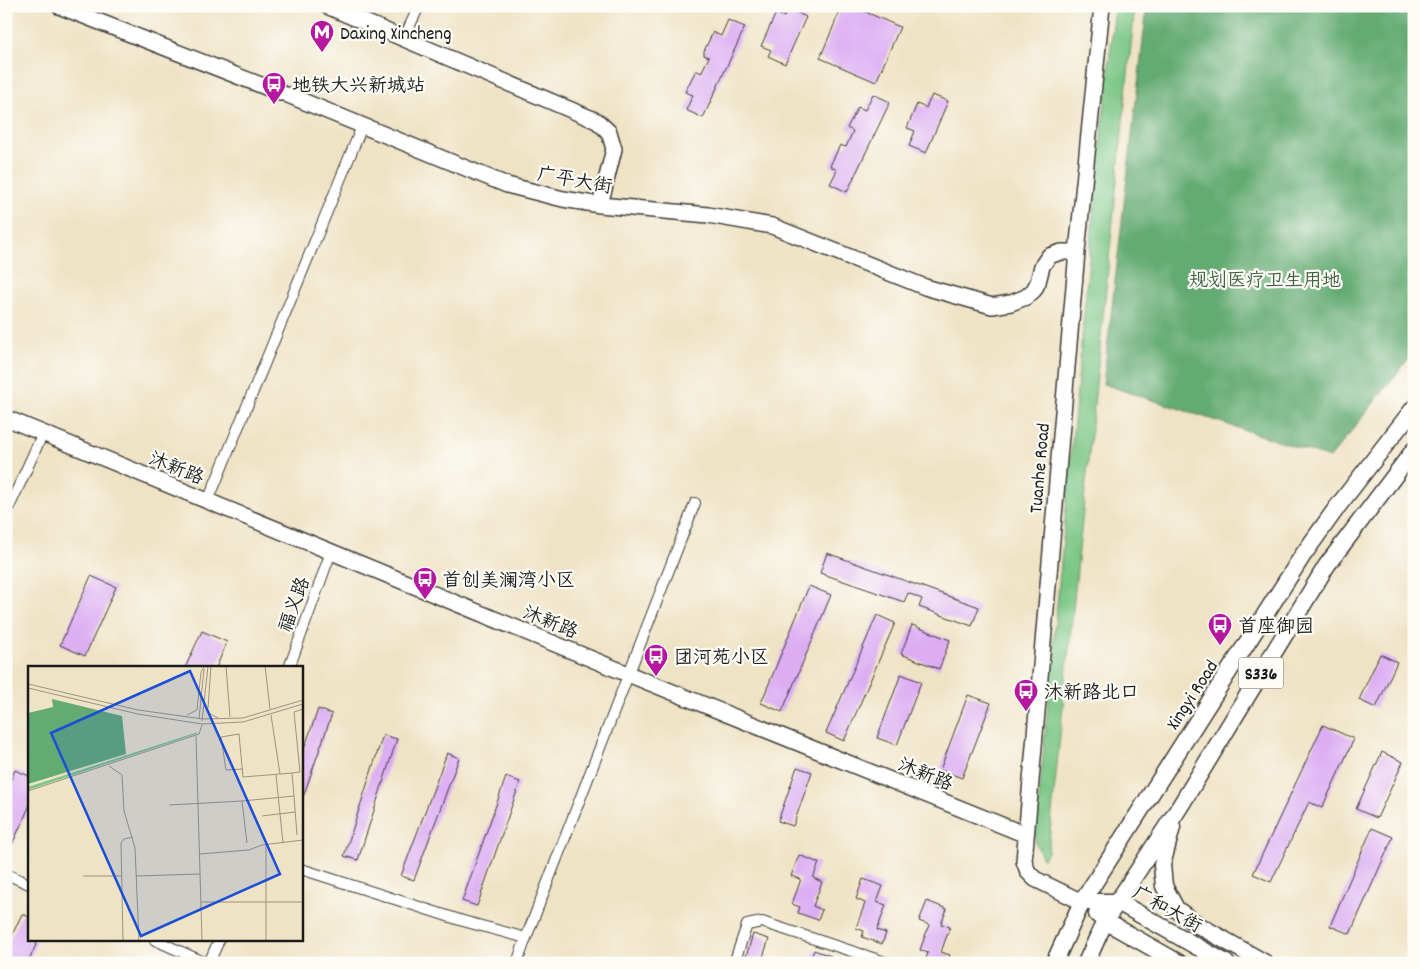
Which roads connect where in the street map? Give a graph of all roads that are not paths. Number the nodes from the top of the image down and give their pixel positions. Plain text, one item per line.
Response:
1 (59, 6) edge
2 (327, 6) edge
3 (418, 6) edge
4 (1102, 6) edge
5 (404, 38) junction
6 (362, 124) junction
7 (600, 205) junction
8 (1077, 252) junction
9 (1414, 408) edge
10 (6, 418) edge
11 (42, 433) junction
12 (1414, 450) edge
13 (208, 501) junction
14 (694, 502) dead end
15 (6, 514) edge
16 (330, 552) junction
17 (290, 666) edge
18 (628, 674) junction
19 (1179, 808) junction
20 (1026, 836) junction
21 (302, 869) edge
22 (6, 874) edge
23 (28, 884) edge
24 (1082, 902) junction
25 (1118, 902) junction
26 (1105, 921) junction
27 (526, 938) junction
28 (160, 942) edge
29 (218, 942) edge
30 (207, 963) edge
31 (517, 963) edge
32 (734, 963) edge
33 (888, 963) edge
34 (1054, 963) edge
35 (1086, 963) edge
36 (1179, 963) edge
37 (1226, 963) edge
38 (1265, 963) edge

1 - 6 street, 广平大街
2 - 5 street
3 - 5 street
4 - 8 street, Tuanhe Road
5 - 7 street
6 - 7 street, 广平大街
6 - 13 street
7 - 8 street, 广平大街
8 - 20 street, Tuanhe Road
9 - 24 main road, Xingyi Road / S336
10 - 11 street, 沐新路
11 - 13 street, 沐新路
11 - 15 street
12 - 19 main road, S336
13 - 16 street, 沐新路
14 - 18 street
16 - 17 street, 福义路
16 - 18 street, 沐新路
18 - 20 street, 沐新路
18 - 27 street
19 - 25 main road, S336
19 - 38 main road
20 - 24 street, Tuanhe Road
21 - 27 street
22 - 23 street
24 - 25 main road, 广和大街
24 - 26 main road
24 - 34 main road, Xingyi Road / S336
25 - 26 main road, S336
25 - 37 main road, 广和大街
26 - 35 main road, S336
26 - 36 main road
27 - 31 street
28 - 30 street
29 - 30 street
32 - 33 street

